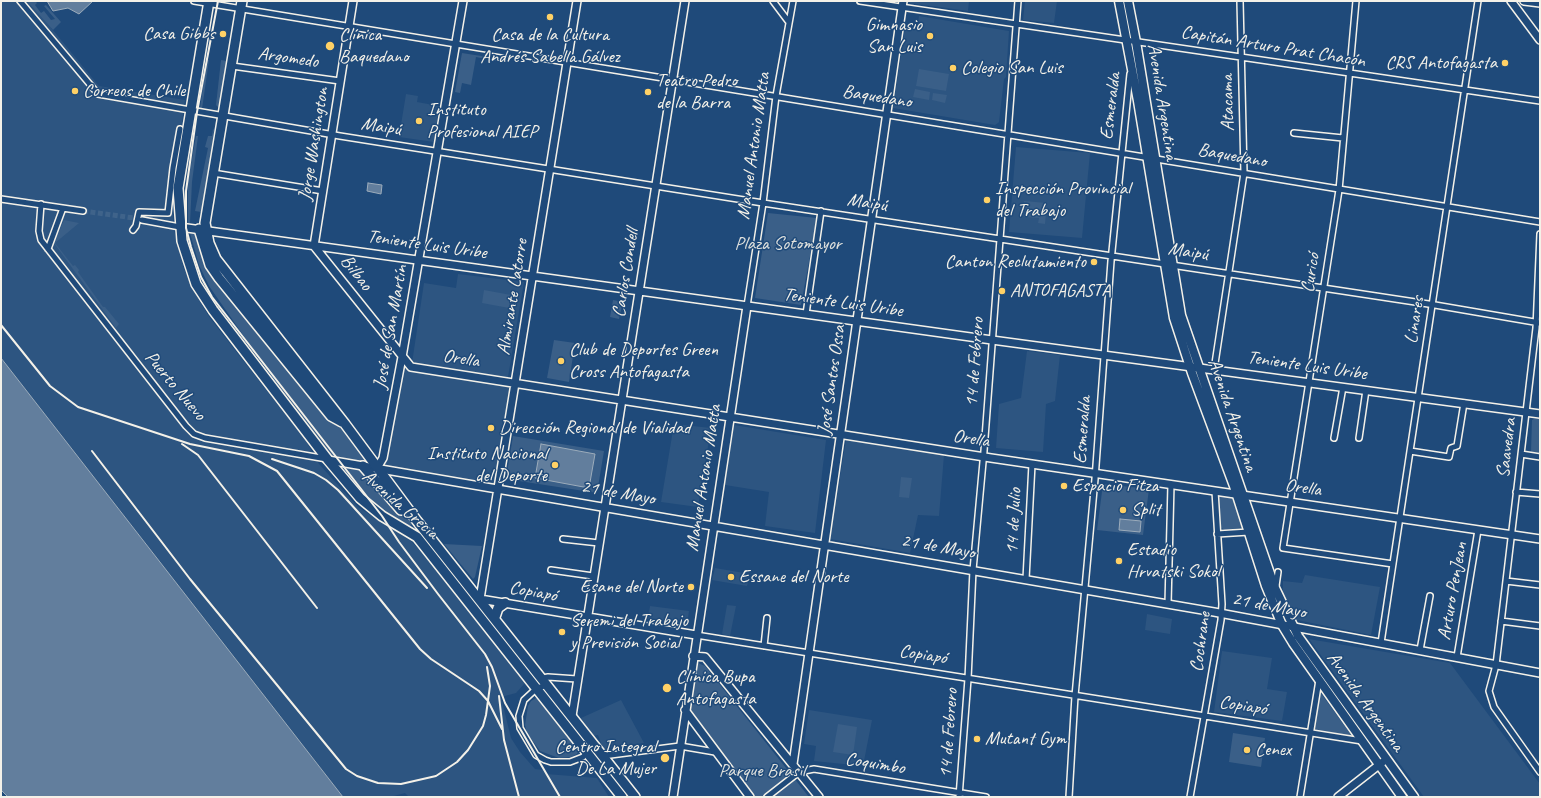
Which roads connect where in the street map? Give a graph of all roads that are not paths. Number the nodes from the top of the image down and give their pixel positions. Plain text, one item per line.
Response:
1 (20, 1) edge
2 (194, 1) edge
3 (353, 1) edge
4 (463, 1) edge
5 (577, 1) edge
6 (685, 1) edge
7 (773, 1) edge
8 (793, 1) edge
9 (860, 1) edge
10 (1018, 1) edge
11 (1119, 1) edge
12 (1128, 1) edge
13 (1240, 1) edge
14 (1356, 1) edge
15 (1478, 1) edge
16 (1511, 1) edge
17 (1524, 1) edge
18 (209, 2) edge
19 (1540, 3) edge
20 (903, 4) edge
21 (241, 5) edge
22 (788, 20) junction
23 (1016, 24) junction
24 (349, 27) junction
25 (1540, 40) edge
26 (1127, 41) junction
27 (1136, 42) junction
28 (455, 44) junction
29 (1243, 57) junction
30 (567, 62) junction
31 (1131, 65) junction
32 (232, 66) junction
33 (1349, 74) junction
34 (673, 79) junction
35 (340, 81) junction
36 (1465, 90) junction
37 (776, 96) junction
38 (1540, 101) edge
39 (190, 110) junction
40 (887, 114) junction
41 (224, 116) junction
42 (180, 129) dead end
43 (1294, 133) dead end
44 (1008, 134) junction
45 (332, 135) junction
46 (1344, 138) junction
47 (437, 151) junction
48 (1121, 152) junction
49 (1151, 157) junction
50 (550, 169) junction
51 (213, 173) junction
52 (1244, 173) junction
53 (656, 185) junction
54 (323, 190) junction
55 (1339, 190) junction
56 (1, 199) edge
57 (763, 203) junction
58 (41, 204) junction
59 (1447, 207) junction
60 (63, 208) junction
61 (83, 211) tunnel mouth
62 (822, 211) junction
63 (871, 218) junction
64 (142, 220) tunnel mouth
65 (1540, 222) edge
66 (180, 227) junction
67 (133, 230) dead end
68 (202, 230) junction
69 (1540, 234) edge
70 (1001, 239) junction
71 (314, 246) junction
72 (48, 249) junction
73 (1112, 256) junction
74 (420, 260) junction
75 (1168, 265) junction
76 (1229, 274) junction
77 (533, 276) junction
78 (1323, 288) junction
79 (639, 291) junction
80 (1432, 305) junction
81 (747, 306) junction
82 (806, 314) junction
83 (857, 321) junction
84 (1538, 323) edge
85 (992, 340) junction
86 (1104, 355) junction
87 (402, 358) junction
88 (1194, 367) junction
89 (1214, 370) junction
90 (1308, 383) junction
91 (515, 384) junction
92 (1343, 387) junction
93 (1366, 390) junction
94 (1418, 397) junction
95 (621, 401) junction
96 (1464, 403) junction
97 (1526, 412) junction
98 (1540, 414) edge
99 (730, 418) junction
100 (840, 434) junction
101 (1334, 438) dead end
102 (1359, 438) dead end
103 (1410, 451) junction
104 (1521, 454) junction
105 (984, 457) junction
106 (1540, 457) edge
107 (328, 460) junction
108 (1032, 464) junction
109 (363, 466) junction
110 (377, 468) junction
111 (1096, 473) junction
112 (1171, 484) junction
113 (498, 488) junction
114 (1214, 491) junction
115 (1516, 492) junction
116 (1240, 494) junction
117 (1540, 494) edge
118 (1289, 502) junction
119 (604, 507) junction
120 (409, 510) junction
121 (1400, 518) junction
122 (713, 525) junction
123 (1478, 530) junction
124 (1249, 532) junction
125 (1217, 534) junction
126 (1511, 534) junction
127 (563, 538) dead end
128 (1540, 539) edge
129 (598, 543) junction
130 (824, 544) junction
131 (1393, 564) junction
132 (551, 570) dead end
133 (973, 570) junction
134 (1278, 572) dead end
135 (593, 576) junction
136 (1026, 579) junction
137 (1506, 581) junction
138 (1540, 585) edge
139 (1275, 588) junction
140 (1085, 589) junction
141 (460, 590) junction
142 (1430, 596) dead end
143 (480, 599) junction
144 (505, 603) junction
145 (1168, 604) junction
146 (478, 613) junction
147 (1221, 613) junction
148 (495, 617) junction
149 (587, 618) junction
150 (767, 618) dead end
151 (1501, 621) junction
152 (1282, 625) junction
153 (1540, 626) edge
154 (1293, 627) junction
155 (696, 635) junction
156 (1382, 643) junction
157 (764, 646) junction
158 (1420, 650) junction
159 (809, 652) junction
160 (693, 656) junction
161 (1457, 657) junction
162 (1496, 665) junction
163 (1540, 673) edge
164 (968, 678) junction
165 (577, 679) junction
166 (1319, 680) junction
167 (545, 682) junction
168 (537, 688) junction
169 (1075, 696) junction
170 (685, 710) junction
171 (572, 716) junction
172 (1204, 716) junction
173 (1310, 733) junction
174 (591, 740) junction
175 (1362, 741) junction
176 (680, 746) junction
177 (587, 752) junction
178 (715, 752) junction
179 (603, 756) junction
180 (1387, 759) junction
181 (793, 764) junction
182 (1379, 765) junction
183 (799, 772) junction
184 (1540, 772) edge
185 (959, 795) edge
186 (622, 797) edge
187 (635, 797) edge
188 (673, 797) edge
189 (750, 797) edge
190 (767, 797) edge
191 (818, 797) edge
192 (986, 797) edge
193 (1069, 797) edge
194 (1190, 797) edge
195 (1300, 797) edge
196 (1338, 797) edge
197 (1402, 797) edge
198 (1414, 797) edge

1 - 39 street
2 - 18 street, Baquedano
3 - 24 street, Jorge Washington
4 - 28 street, José de San Martín
5 - 30 street, Almirante Latorre
6 - 34 street, Carlos Condell
7 - 22 street
8 - 22 street, Manuel Antonio Matta
9 - 20 street, Capitán Arturo Prat Chacón
10 - 23 street, 14 de Febrero
11 - 26 main road, Avenida Argentina
12 - 27 main road, Avenida Argentina
13 - 29 street, Atacama
14 - 33 street, Curicó
15 - 36 street, Linares
16 - 25 street
17 - 19 street
18 - 21 street, Baquedano
18 - 39 highway, Avenida Grecia
20 - 23 street, Capitán Arturo Prat Chacón
20 - 40 street, José Santos Ossa
21 - 24 street, Baquedano
21 - 32 highway
22 - 37 street, Manuel Antonio Matta
23 - 26 street, Capitán Arturo Prat Chacón
23 - 44 street, 14 de Febrero
24 - 28 street, Baquedano
24 - 35 street, Jorge Washington
26 - 27 street, Capitán Arturo Prat Chacón
26 - 31 main road, Avenida Argentina
27 - 29 street, Capitán Arturo Prat Chacón
27 - 49 main road, Avenida Argentina
28 - 30 street, Baquedano
28 - 47 street, José de San Martín
29 - 33 street, Capitán Arturo Prat Chacón
29 - 52 street, Atacama
30 - 34 street, Baquedano
30 - 50 street, Almirante Latorre
31 - 48 street, Esmeralda
31 - 49 main road, Avenida Argentina
32 - 35 street, Argomedo
32 - 41 highway
33 - 36 street, Capitán Arturo Prat Chacón
33 - 46 street, Curicó
34 - 37 street, Baquedano
34 - 53 street, Carlos Condell
35 - 45 street, Jorge Washington
36 - 38 street, Capitán Arturo Prat Chacón
36 - 59 street, Linares
37 - 40 street, Baquedano
37 - 57 street, Manuel Antonio Matta
39 - 41 street, Maipú
39 - 66 highway, Avenida Grecia
40 - 44 street, Baquedano
40 - 63 street, José Santos Ossa
41 - 45 street, Maipú
41 - 51 highway
42 - 67 street
43 - 46 street
44 - 48 street, Baquedano
44 - 70 street, 14 de Febrero
45 - 47 street, Maipú
45 - 54 street, Jorge Washington
46 - 55 street, Curicó
47 - 50 street, Maipú
47 - 74 street, José de San Martín
48 - 49 street, Baquedano
48 - 73 street, Esmeralda
49 - 52 street, Baquedano
49 - 75 main road, Avenida Argentina
50 - 53 street, Maipú
50 - 77 street, Almirante Latorre
51 - 54 street
51 - 68 highway
52 - 55 street, Baquedano
52 - 76 street, Atacama
53 - 57 street, Maipú
53 - 79 street, Carlos Condell
54 - 71 street, Jorge Washington
55 - 59 street, Baquedano
55 - 78 street, Curicó
56 - 58 street
57 - 62 street, Maipú
57 - 81 street, Manuel Antonio Matta
58 - 60 street
58 - 72 street, Puerto Nuevo
59 - 65 street, Baquedano
59 - 80 street, Linares
60 - 61 street
60 - 72 street
62 - 63 street, Maipú
62 - 82 street
63 - 70 street, Maipú
63 - 83 street, José Santos Ossa
64 - 66 street, Teniente Luis Uribe
66 - 68 street, Teniente Luis Uribe
66 - 107 highway, Avenida Grecia
68 - 71 street, Teniente Luis Uribe
68 - 110 highway, Avenida Grecia
69 - 84 street, Saavedra
70 - 73 street, Maipú
70 - 85 street, 14 de Febrero
71 - 74 street, Teniente Luis Uribe
71 - 87 street, Bilbao
72 - 107 street, Puerto Nuevo
73 - 75 street, Maipú
73 - 86 street, Esmeralda
74 - 77 street, Teniente Luis Uribe
74 - 87 street, José de San Martín
75 - 76 street, Maipú
75 - 88 main road, Avenida Argentina
76 - 78 street, Maipú
76 - 89 street, Atacama
77 - 79 street, Teniente Luis Uribe
77 - 91 street, Almirante Latorre
78 - 80 street, Maipú
78 - 90 street, Curicó
79 - 81 street, Teniente Luis Uribe
79 - 95 street, Carlos Condell
80 - 84 street, Maipú
80 - 94 street, Linares
81 - 82 street, Teniente Luis Uribe
81 - 99 street, Manuel Antonio Matta
82 - 83 street, Teniente Luis Uribe
83 - 85 street, Teniente Luis Uribe
83 - 100 street, José Santos Ossa
84 - 97 street, Saavedra
85 - 86 street, Teniente Luis Uribe
85 - 105 street, 14 de Febrero
86 - 88 street, Teniente Luis Uribe
86 - 111 street, Esmeralda
87 - 91 street, Orella
87 - 110 street, José de San Martín
88 - 89 street, Teniente Luis Uribe
88 - 116 main road, Avenida Argentina
89 - 90 street, Teniente Luis Uribe
90 - 92 street, Teniente Luis Uribe
90 - 118 street, Curicó
91 - 95 street, Orella
91 - 113 street, Almirante Latorre
92 - 93 street, Teniente Luis Uribe
92 - 101 street
93 - 94 street, Teniente Luis Uribe
93 - 102 street
94 - 96 street, Teniente Luis Uribe
94 - 103 street, Linares
95 - 99 street, Orella
95 - 119 street, Carlos Condell
96 - 97 street, Teniente Luis Uribe
96 - 103 street
97 - 98 street, Teniente Luis Uribe
97 - 104 street, Saavedra
99 - 100 street, Orella
99 - 122 street, Manuel Antonio Matta
100 - 105 street, Orella
100 - 130 street, José Santos Ossa
103 - 121 street, Linares
104 - 106 street
104 - 115 street, Saavedra
105 - 108 street, Orella
105 - 133 street, 14 de Febrero
107 - 109 street, 21 de Mayo
107 - 141 highway, Avenida Grecia
108 - 111 street, Orella
108 - 136 street, 14 de Julio
109 - 110 street, 21 de Mayo
109 - 120 highway
110 - 113 street, 21 de Mayo
110 - 120 highway, Avenida Grecia
111 - 112 street, Orella
111 - 140 street, Esmeralda
112 - 114 street, Orella
112 - 145 street
113 - 119 street, 21 de Mayo
113 - 143 street, Almirante Latorre
114 - 116 street, Orella
114 - 125 street, Cochrane
115 - 117 street
115 - 126 street, Saavedra
116 - 118 street, Orella
116 - 124 main road, Avenida Argentina
116 - 139 main road, Avenida Argentina
118 - 121 street, Orella
118 - 131 street, Curicó
119 - 122 street, 21 de Mayo
119 - 129 street, Carlos Condell
120 - 143 highway, Avenida Grecia
121 - 123 street, Orella
121 - 131 street, Linares
122 - 130 street, 21 de Mayo
122 - 155 street, Manuel Antonio Matta
123 - 126 street, Orella
123 - 161 street, Arturo PenJean
124 - 125 street
124 - 152 main road, Avenida Argentina
125 - 147 street, Cochrane
126 - 128 street, Orella
126 - 137 street, Saavedra
127 - 129 street
129 - 135 street, Carlos Condell
130 - 133 street, 21 de Mayo
130 - 159 street, José Santos Ossa
131 - 156 street, Linares
132 - 135 street
133 - 136 street, 21 de Mayo
133 - 164 street, 14 de Febrero
134 - 139 street
135 - 149 street, Carlos Condell
136 - 140 street, 21 de Mayo
137 - 138 street
137 - 151 street, Saavedra
139 - 154 main road, Avenida Argentina
140 - 145 street, 21 de Mayo
140 - 169 street, Esmeralda
141 - 143 highway
141 - 146 highway, Avenida Grecia
142 - 158 street
143 - 144 street, Copiapó
143 - 146 highway
143 - 148 highway, Avenida Grecia
144 - 148 highway
144 - 149 street, Copiapó
145 - 147 street, 21 de Mayo
146 - 168 highway, Avenida Grecia
147 - 152 street, 21 de Mayo
147 - 172 street, Cochrane
148 - 167 highway, Avenida Grecia
149 - 155 street, Copiapó
149 - 165 street, Carlos Condell
150 - 157 street
151 - 153 street
151 - 162 street, Saavedra
152 - 154 street, 21 de Mayo
152 - 166 main road, Avenida Argentina
154 - 156 street, 21 de Mayo
154 - 180 main road, Avenida Argentina
155 - 157 street, Copiapó
155 - 160 street, Manuel Antonio Matta
156 - 158 street, 21 de Mayo
157 - 159 street, Copiapó
158 - 161 street, 21 de Mayo
159 - 164 street, Copiapó
159 - 181 street, José Santos Ossa
160 - 170 street, Manuel Antonio Matta
160 - 181 street
161 - 162 street, 21 de Mayo
162 - 163 street, 21 de Mayo
162 - 184 street, Saavedra
164 - 169 street, Copiapó
164 - 185 street, 14 de Febrero
165 - 167 street
165 - 171 street, Carlos Condell
166 - 173 street
166 - 175 main road, Avenida Argentina
167 - 168 street
167 - 171 highway, Avenida Grecia
168 - 177 highway, Avenida Grecia
168 - 177 street
169 - 172 street, Copiapó
169 - 193 street, Esmeralda
170 - 176 street, Manuel Antonio Matta
170 - 178 street
171 - 174 highway, Avenida Grecia
172 - 173 street, Copiapó
172 - 194 street, Cochrane
173 - 175 street, Copiapó
173 - 195 street
174 - 177 street
174 - 179 highway, Avenida Grecia
175 - 182 main road, Avenida Argentina
176 - 178 street
176 - 179 street
176 - 188 street, Manuel Antonio Matta
177 - 186 highway, Avenida Grecia
178 - 189 street
179 - 187 highway, Avenida Grecia
180 - 182 street
180 - 198 main road, Avenida Argentina
181 - 183 street
182 - 196 street
182 - 197 main road, Avenida Argentina
183 - 185 street, Coquimbo
183 - 190 street
183 - 191 street
185 - 192 street, Coquimbo

